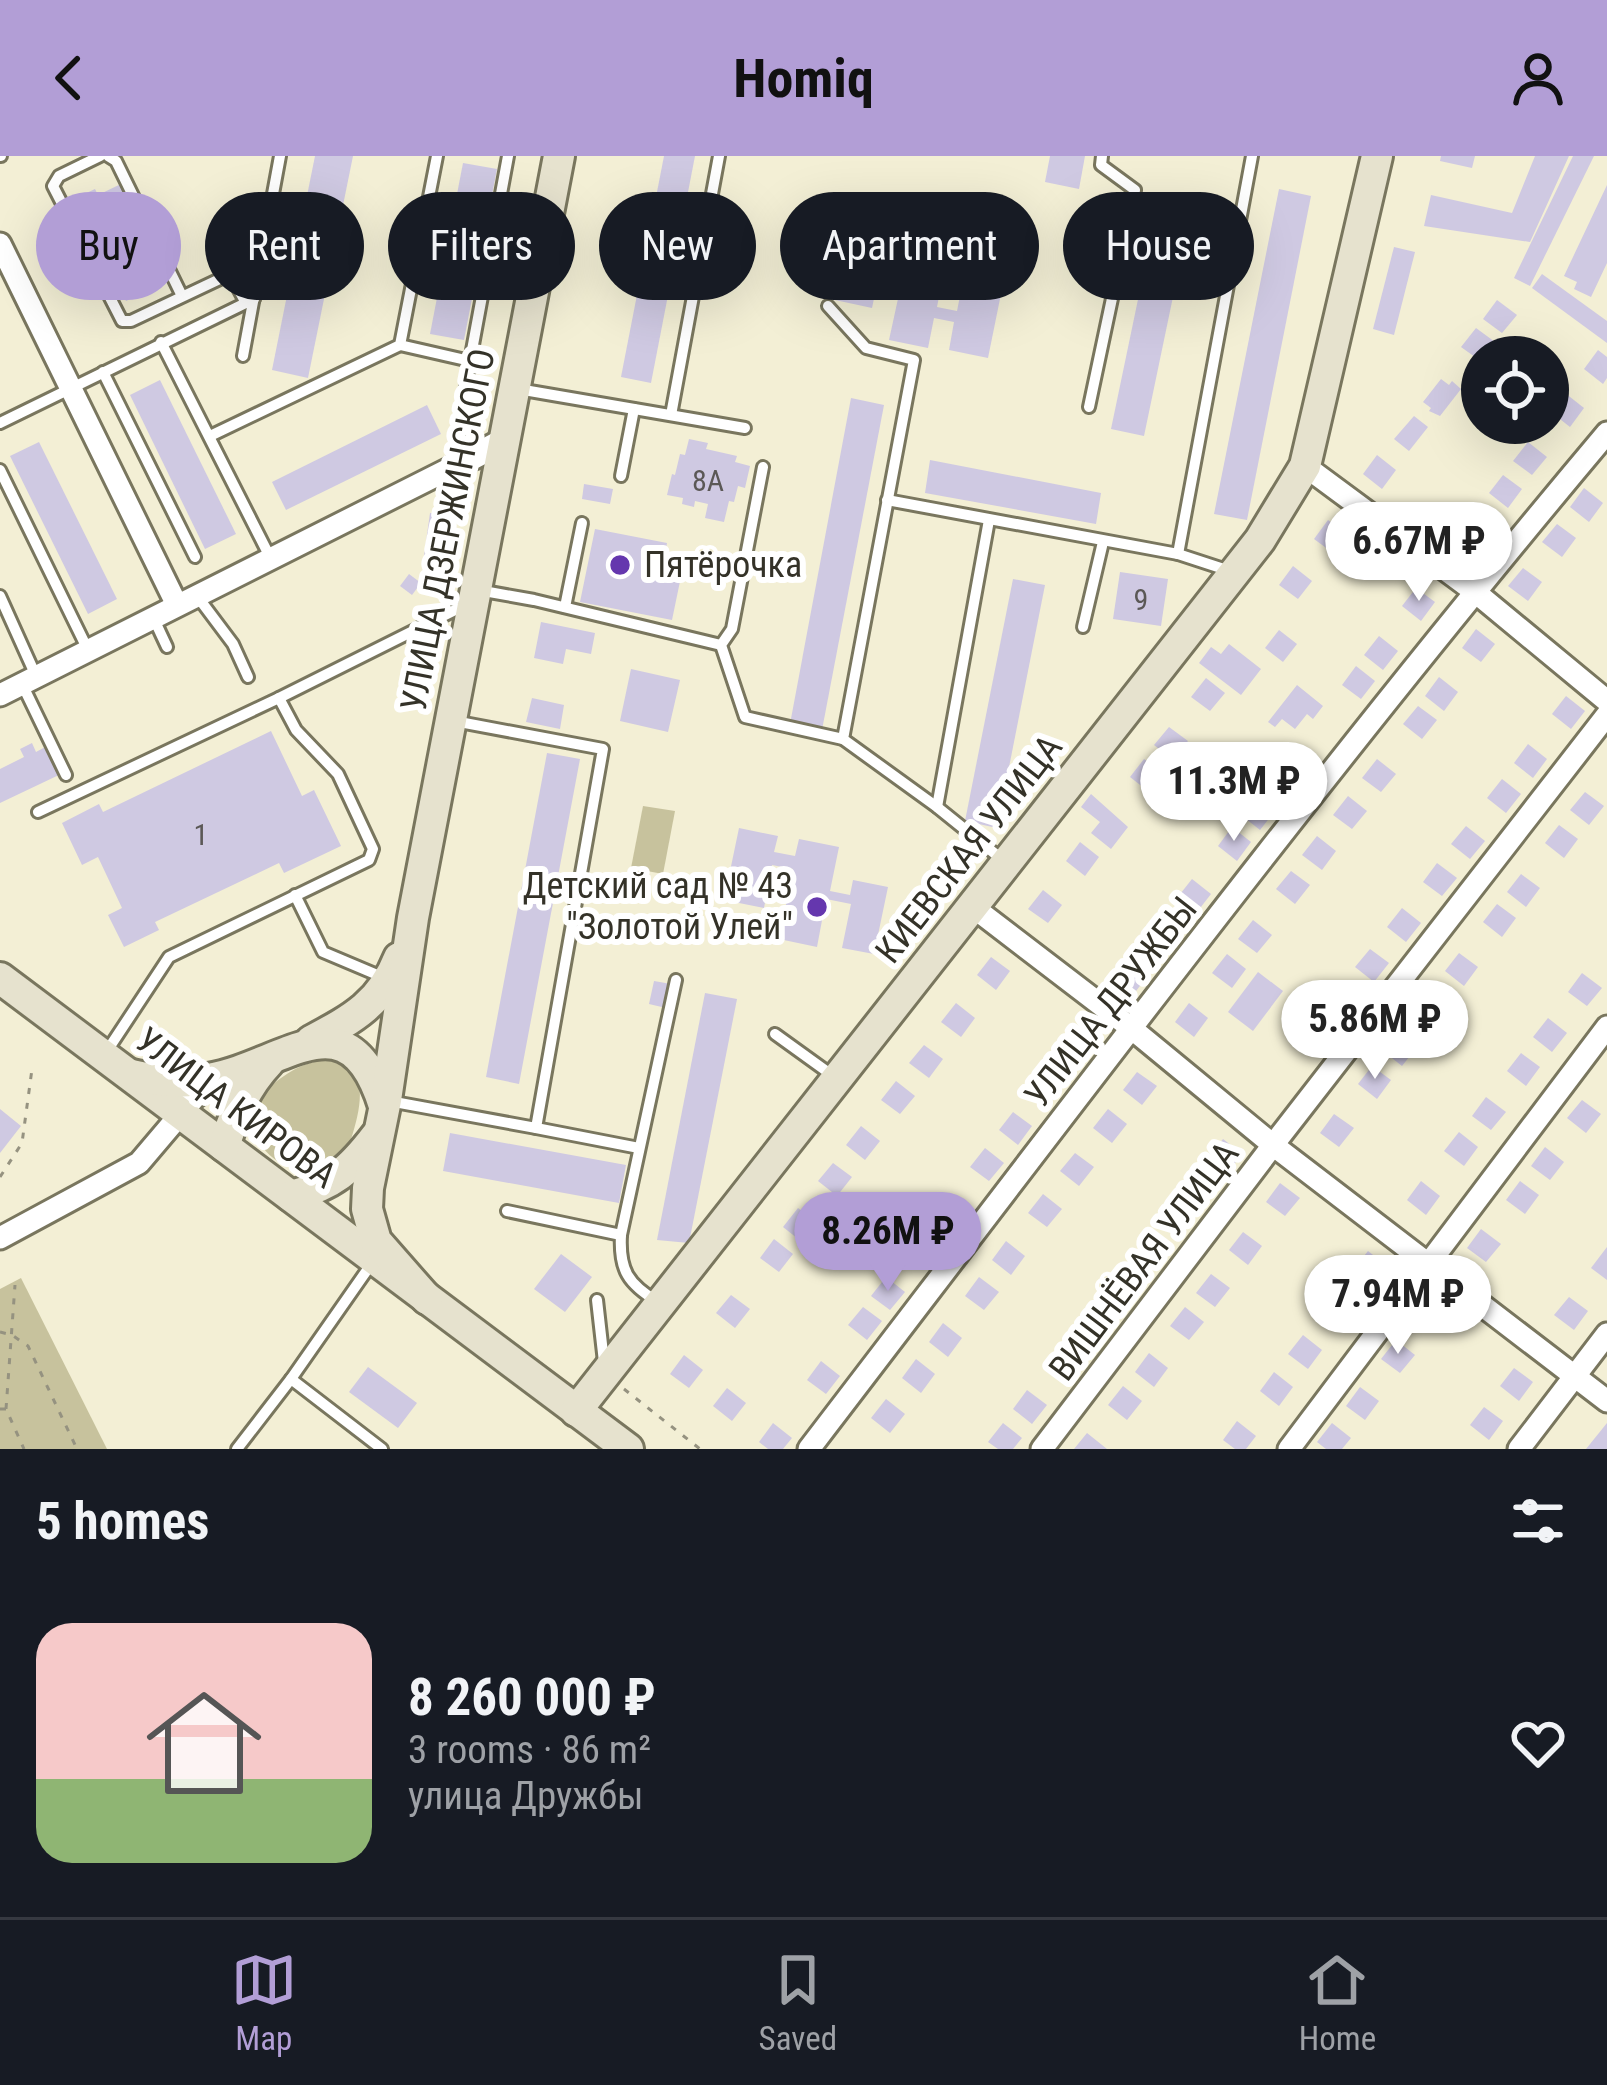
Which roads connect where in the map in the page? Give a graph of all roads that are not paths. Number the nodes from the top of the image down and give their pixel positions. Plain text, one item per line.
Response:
1 (104, 156) edge
2 (280, 156) edge
3 (436, 156) edge
4 (508, 156) edge
5 (560, 156) edge
6 (719, 156) edge
7 (1102, 156) edge
8 (1252, 156) edge
9 (1377, 156) edge
10 (0, 244) edge
11 (182, 296) junction
12 (250, 301) junction
13 (828, 306) dead end
14 (161, 343) junction
15 (400, 345) junction
16 (243, 356) dead end
17 (470, 362) junction
18 (103, 373) junction
19 (71, 387) junction
20 (515, 388) junction
21 (1089, 407) dead end
22 (634, 409) junction
23 (671, 415) junction
24 (0, 423) edge
25 (745, 428) dead end
26 (459, 432) dead end
27 (1607, 433) edge
28 (210, 436) junction
29 (505, 440) junction
30 (473, 457) joint
31 (1305, 466) junction
32 (763, 467) dead end
33 (0, 470) edge
34 (621, 476) dead end
35 (887, 500) junction
36 (989, 520) junction
37 (582, 524) dead end
38 (1103, 542) junction
39 (1178, 554) junction
40 (195, 557) dead end
41 (272, 560) junction
42 (1234, 573) junction
43 (1474, 591) junction
44 (476, 595) junction
45 (0, 596) edge
46 (187, 600) junction
47 (565, 607) junction
48 (153, 617) junction
49 (1083, 627) dead end
50 (721, 645) junction
51 (167, 646) dead end
52 (88, 651) junction
53 (248, 677) dead end
54 (29, 680) junction
55 (0, 695) edge
56 (279, 698) junction
57 (1607, 701) edge
58 (1607, 715) edge
59 (451, 721) junction
60 (844, 739) junction
61 (66, 775) dead end
62 (937, 807) junction
63 (38, 812) dead end
64 (1008, 864) junction
65 (295, 896) junction
66 (973, 907) junction
67 (413, 918) junction
68 (0, 978) edge
69 (390, 980) junction
70 (676, 980) dead end
71 (1607, 1027) edge
72 (1132, 1028) junction
73 (775, 1034) dead end
74 (303, 1046) junction
75 (273, 1057) junction
76 (115, 1065) junction
77 (230, 1074) junction
78 (838, 1079) junction
79 (383, 1112) junction
80 (180, 1114) junction
81 (536, 1128) junction
82 (1273, 1145) junction
83 (224, 1146) junction
84 (638, 1148) junction
85 (291, 1196) junction
86 (507, 1211) dead end
87 (621, 1235) junction
88 (0, 1238) edge
89 (374, 1260) junction
90 (1429, 1264) junction
91 (427, 1299) junction
92 (597, 1300) dead end
93 (661, 1304) junction
94 (1607, 1334) edge
95 (609, 1377) junction
96 (1574, 1377) junction
97 (291, 1379) junction
98 (1607, 1401) edge
99 (576, 1411) junction
100 (237, 1449) edge
101 (382, 1449) edge
102 (628, 1449) edge
103 (809, 1449) edge
104 (1042, 1449) edge
105 (1289, 1449) edge
106 (1519, 1449) edge

1 - 11 lane
1 - 11 lane
2 - 12 lane
3 - 15 lane
4 - 17 lane
5 - 20 main road, УЛИЦА ДЗЕРЖИНСКОГО
6 - 23 lane
7 - 21 lane
8 - 39 lane
9 - 31 main road, КИЕВСКАЯ УЛИЦА
10 - 19 street
11 - 12 lane
12 - 14 lane
12 - 16 lane
13 - 35 lane
14 - 18 lane
14 - 28 lane
15 - 17 lane
15 - 28 lane
17 - 26 lane
18 - 19 lane
18 - 40 lane
19 - 24 lane
19 - 46 street
20 - 22 lane
20 - 29 main road, УЛИЦА ДЗЕРЖИНСКОГО
22 - 23 lane
22 - 34 lane
23 - 25 lane
27 - 43 street, УЛИЦА ДРУЖБЫ
28 - 41 lane
29 - 30 street
29 - 44 main road, УЛИЦА ДЗЕРЖИНСКОГО
30 - 41 street
31 - 42 main road, КИЕВСКАЯ УЛИЦА
31 - 43 street
32 - 50 lane
33 - 52 lane
35 - 36 lane
35 - 60 lane
36 - 38 lane
36 - 62 lane
37 - 47 lane
38 - 39 lane
38 - 49 lane
39 - 42 lane
41 - 46 street
42 - 64 main road, КИЕВСКАЯ УЛИЦА
43 - 57 street
43 - 72 street, УЛИЦА ДРУЖБЫ
44 - 47 lane
44 - 56 lane
44 - 59 main road, УЛИЦА ДЗЕРЖИНСКОГО
45 - 54 lane
46 - 48 street
46 - 53 lane
47 - 50 lane
48 - 51 lane
48 - 52 street
50 - 60 lane
52 - 54 street
54 - 55 street
54 - 61 lane
56 - 63 lane
56 - 65 lane
58 - 82 street, ВИШНЁВАЯ УЛИЦА
59 - 67 main road, УЛИЦА ДЗЕРЖИНСКОГО
59 - 81 lane
60 - 62 lane
62 - 64 lane
64 - 66 main road, КИЕВСКАЯ УЛИЦА
65 - 69 lane
65 - 76 lane
66 - 72 street
66 - 78 main road, КИЕВСКАЯ УЛИЦА
67 - 69 main road
67 - 79 main road
68 - 76 main road, УЛИЦА КИРОВА
69 - 74 main road
70 - 84 lane
71 - 90 street
72 - 82 street
72 - 103 street, УЛИЦА ДРУЖБЫ
73 - 78 lane
74 - 75 main road
74 - 79 main road
75 - 77 main road
75 - 83 main road
76 - 77 main road
76 - 80 main road, УЛИЦА КИРОВА
77 - 80 street
78 - 93 main road, КИЕВСКАЯ УЛИЦА
79 - 81 lane
79 - 85 main road
79 - 91 main road
80 - 83 main road, УЛИЦА КИРОВА
80 - 88 street
81 - 84 lane
82 - 90 street
82 - 104 street, ВИШНЁВАЯ УЛИЦА
83 - 85 main road, УЛИЦА КИРОВА
84 - 87 lane
85 - 89 main road, УЛИЦА КИРОВА
86 - 87 lane
87 - 93 lane
89 - 91 main road, УЛИЦА КИРОВА
89 - 97 lane
90 - 96 street
90 - 105 street
91 - 99 main road
92 - 95 lane
93 - 95 main road, КИЕВСКАЯ УЛИЦА
94 - 96 street
95 - 99 main road, КИЕВСКАЯ УЛИЦА
96 - 98 street
96 - 106 street
97 - 100 lane
97 - 101 lane
99 - 102 main road

